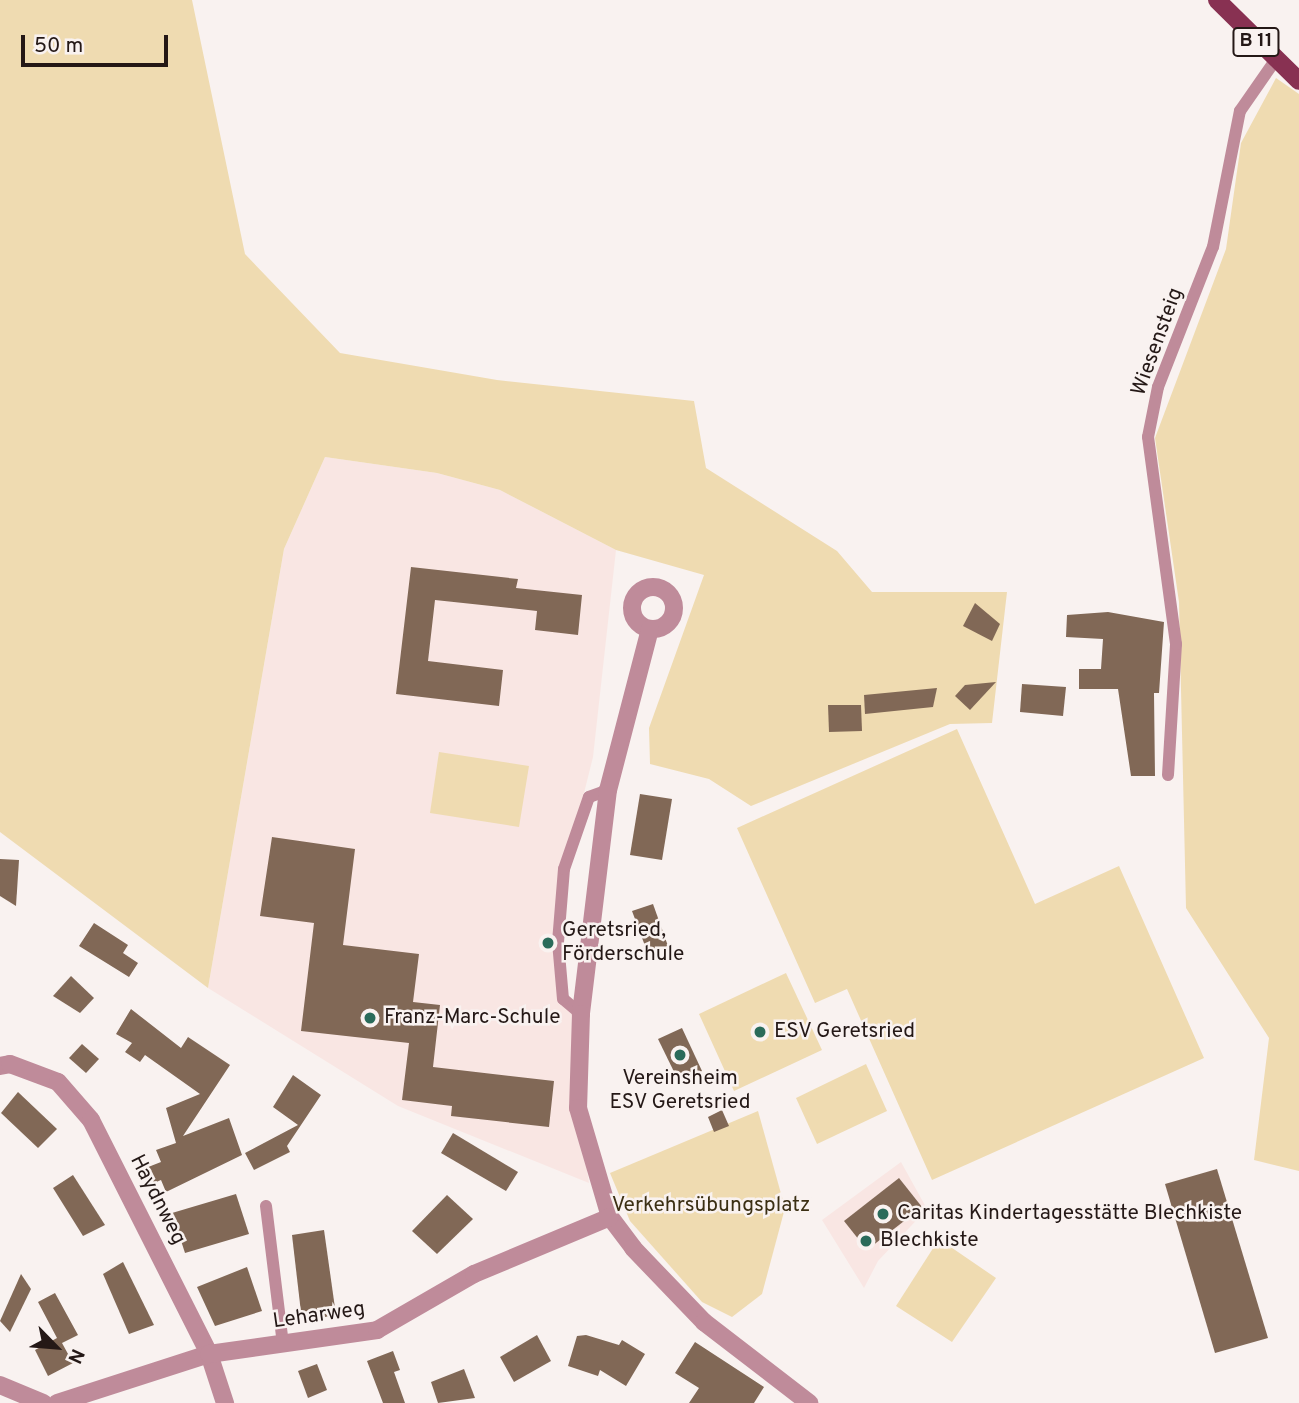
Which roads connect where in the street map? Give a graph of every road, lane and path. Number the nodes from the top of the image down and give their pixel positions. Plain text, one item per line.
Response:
1 (1217, 0) edge
2 (1274, 62) junction
3 (1299, 81) edge
4 (650, 629) dead end
5 (1168, 775) dead end
6 (608, 790) junction
7 (581, 1014) junction
8 (0, 1066) edge
9 (266, 1206) dead end
10 (610, 1217) junction
11 (283, 1344) junction
12 (209, 1354) junction
13 (0, 1385) edge
14 (43, 1403) edge
15 (57, 1403) edge
16 (225, 1403) edge
17 (809, 1403) edge

1 - 2 main road, B 11
2 - 3 main road, B 11
2 - 5 lane, Wiesensteig
4 - 6 street
6 - 7 street
6 - 7 lane
7 - 10 street
8 - 12 street, Haydnweg
9 - 11 lane
10 - 11 street, Leharweg
10 - 17 street
11 - 12 street, Leharweg
12 - 15 street, Leharweg
12 - 16 street, Haydnweg
13 - 14 street

